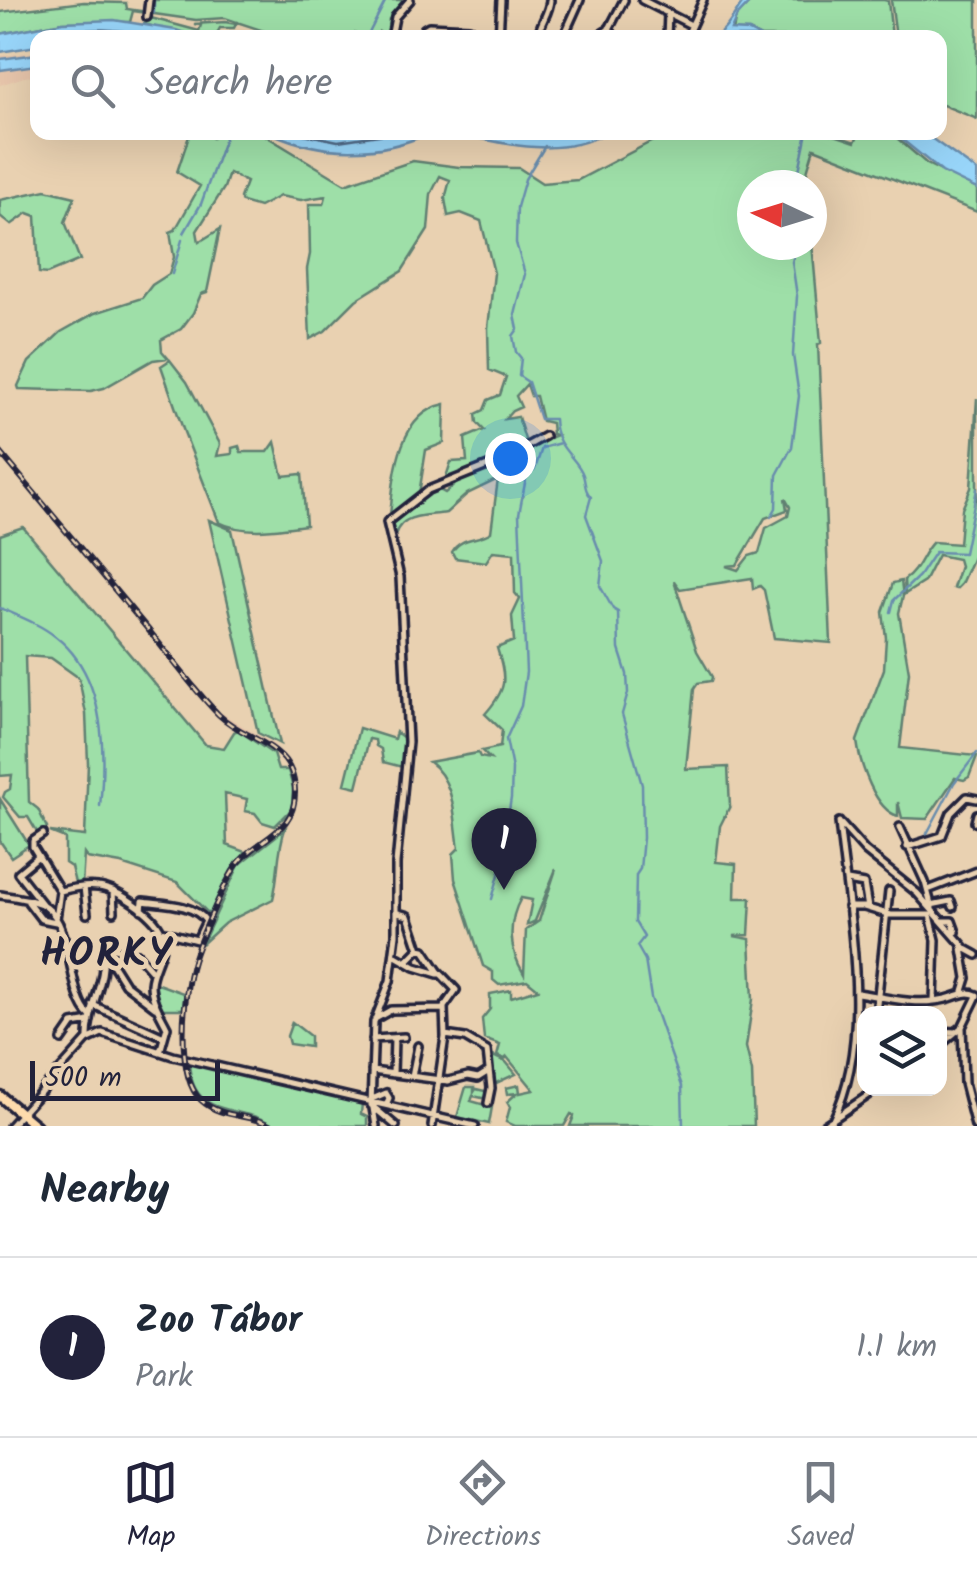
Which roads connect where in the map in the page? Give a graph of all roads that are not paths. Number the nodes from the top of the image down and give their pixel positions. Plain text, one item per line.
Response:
1 (149, 0) edge
2 (410, 0) edge
3 (501, 0) edge
4 (550, 0) edge
5 (580, 0) edge
6 (624, 0) edge
7 (642, 0) edge
8 (664, 0) edge
9 (704, 0) edge
10 (660, 9) junction
11 (668, 13) junction
12 (147, 17) dead end
13 (691, 26) junction
14 (610, 28) joint
15 (392, 30) edge
16 (426, 30) edge
17 (470, 30) edge
18 (499, 30) edge
19 (539, 30) edge
20 (567, 30) edge
21 (607, 30) edge
22 (667, 30) edge
23 (689, 30) edge
24 (546, 436) dead end
25 (977, 799) edge
26 (977, 814) edge
27 (975, 822) edge
28 (900, 827) dead end
29 (44, 834) dead end
30 (907, 847) junction
31 (37, 857) junction
32 (977, 871) edge
33 (845, 880) junction
34 (84, 887) junction
35 (889, 890) dead end
36 (928, 890) junction
37 (60, 891) junction
38 (112, 891) junction
39 (0, 895) edge
40 (28, 901) junction
41 (43, 905) junction
42 (848, 906) junction
43 (953, 907) dead end
44 (868, 908) junction
45 (931, 910) junction
46 (142, 911) junction
47 (114, 912) dead end
48 (398, 913) junction
49 (87, 914) dead end
50 (886, 914) junction
51 (55, 919) junction
52 (161, 931) junction
53 (957, 938) junction
54 (66, 944) junction
55 (99, 944) junction
56 (113, 946) junction
57 (419, 948) junction
58 (80, 950) junction
59 (394, 955) junction
60 (977, 955) edge
61 (104, 957) junction
62 (406, 962) junction
63 (74, 967) junction
64 (153, 973) junction
65 (440, 974) junction
66 (857, 993) junction
67 (962, 994) junction
68 (977, 995) edge
69 (878, 997) junction
70 (934, 1001) junction
71 (93, 1005) junction
72 (877, 1006) edge
73 (156, 1007) junction
74 (444, 1009) junction
75 (90, 1018) junction
76 (375, 1019) junction
77 (947, 1033) edge
78 (445, 1035) junction
79 (958, 1036) junction
80 (164, 1037) junction
81 (404, 1037) dead end
82 (88, 1038) junction
83 (394, 1038) junction
84 (373, 1039) junction
85 (62, 1040) dead end
86 (947, 1042) edge
87 (418, 1046) dead end
88 (160, 1052) junction
89 (372, 1071) junction
90 (489, 1072) junction
91 (393, 1074) junction
92 (412, 1076) junction
93 (439, 1080) junction
94 (0, 1096) edge
95 (869, 1096) edge
96 (866, 1098) joint
97 (372, 1103) junction
98 (488, 1103) dead end
99 (386, 1105) junction
100 (20, 1115) junction
101 (434, 1116) junction
102 (833, 1120) junction
103 (456, 1124) edge
104 (10, 1126) edge
105 (36, 1126) edge
106 (376, 1126) edge
107 (396, 1126) edge
108 (432, 1126) edge
109 (475, 1126) edge
110 (823, 1126) edge
111 (974, 1126) edge

1 - 12 street
2 - 15 street
3 - 18 street
4 - 19 street
5 - 20 street
6 - 14 street
7 - 10 street
8 - 10 street
9 - 13 street
10 - 11 street
11 - 13 street
11 - 22 street
13 - 23 street
14 - 21 street
16 - 17 street
24 - 48 street
25 - 30 street
26 - 27 street
28 - 30 street
29 - 31 street
30 - 36 street
31 - 37 street
31 - 41 street
32 - 36 street
33 - 42 street
33 - 44 street
33 - 45 street
34 - 37 street
34 - 38 street
34 - 49 street
35 - 50 street
36 - 45 street
37 - 51 street
38 - 46 street
38 - 47 street
39 - 40 street
40 - 41 street
40 - 51 street
41 - 51 street
42 - 44 street
42 - 66 street
43 - 45 street
44 - 50 street
45 - 50 street
45 - 53 street
45 - 70 street
46 - 52 street
46 - 52 street
48 - 57 street
48 - 59 street
50 - 69 street
51 - 54 street
52 - 64 street
53 - 60 street
53 - 67 street
54 - 58 street
54 - 63 street
55 - 56 street
55 - 58 street
55 - 61 street
56 - 61 street
56 - 64 street
57 - 62 street
57 - 65 street
58 - 63 street
59 - 62 street
59 - 76 street
61 - 71 street
61 - 73 street
62 - 65 street
63 - 75 street
64 - 73 street
65 - 74 street
66 - 69 street
66 - 102 street
67 - 68 street
67 - 70 street
68 - 79 street
69 - 70 street
69 - 72 street
71 - 75 street
71 - 80 street
73 - 80 street
74 - 76 street
74 - 78 street
75 - 82 street
75 - 85 street
76 - 84 street
77 - 79 street
78 - 90 street
78 - 93 street
79 - 86 street
79 - 111 street
80 - 88 street
81 - 83 street
82 - 88 street
82 - 100 street
83 - 84 street
83 - 91 street
84 - 89 street
87 - 92 street
88 - 97 street
89 - 91 street
89 - 97 street
90 - 93 street
90 - 98 street
91 - 92 street
92 - 93 street
93 - 101 street
94 - 100 main road
95 - 96 street
96 - 102 street
97 - 99 street
97 - 99 street
97 - 106 street
97 - 107 street
99 - 101 street
100 - 104 street
100 - 105 main road
101 - 103 street
101 - 108 street
102 - 110 street
103 - 109 street

